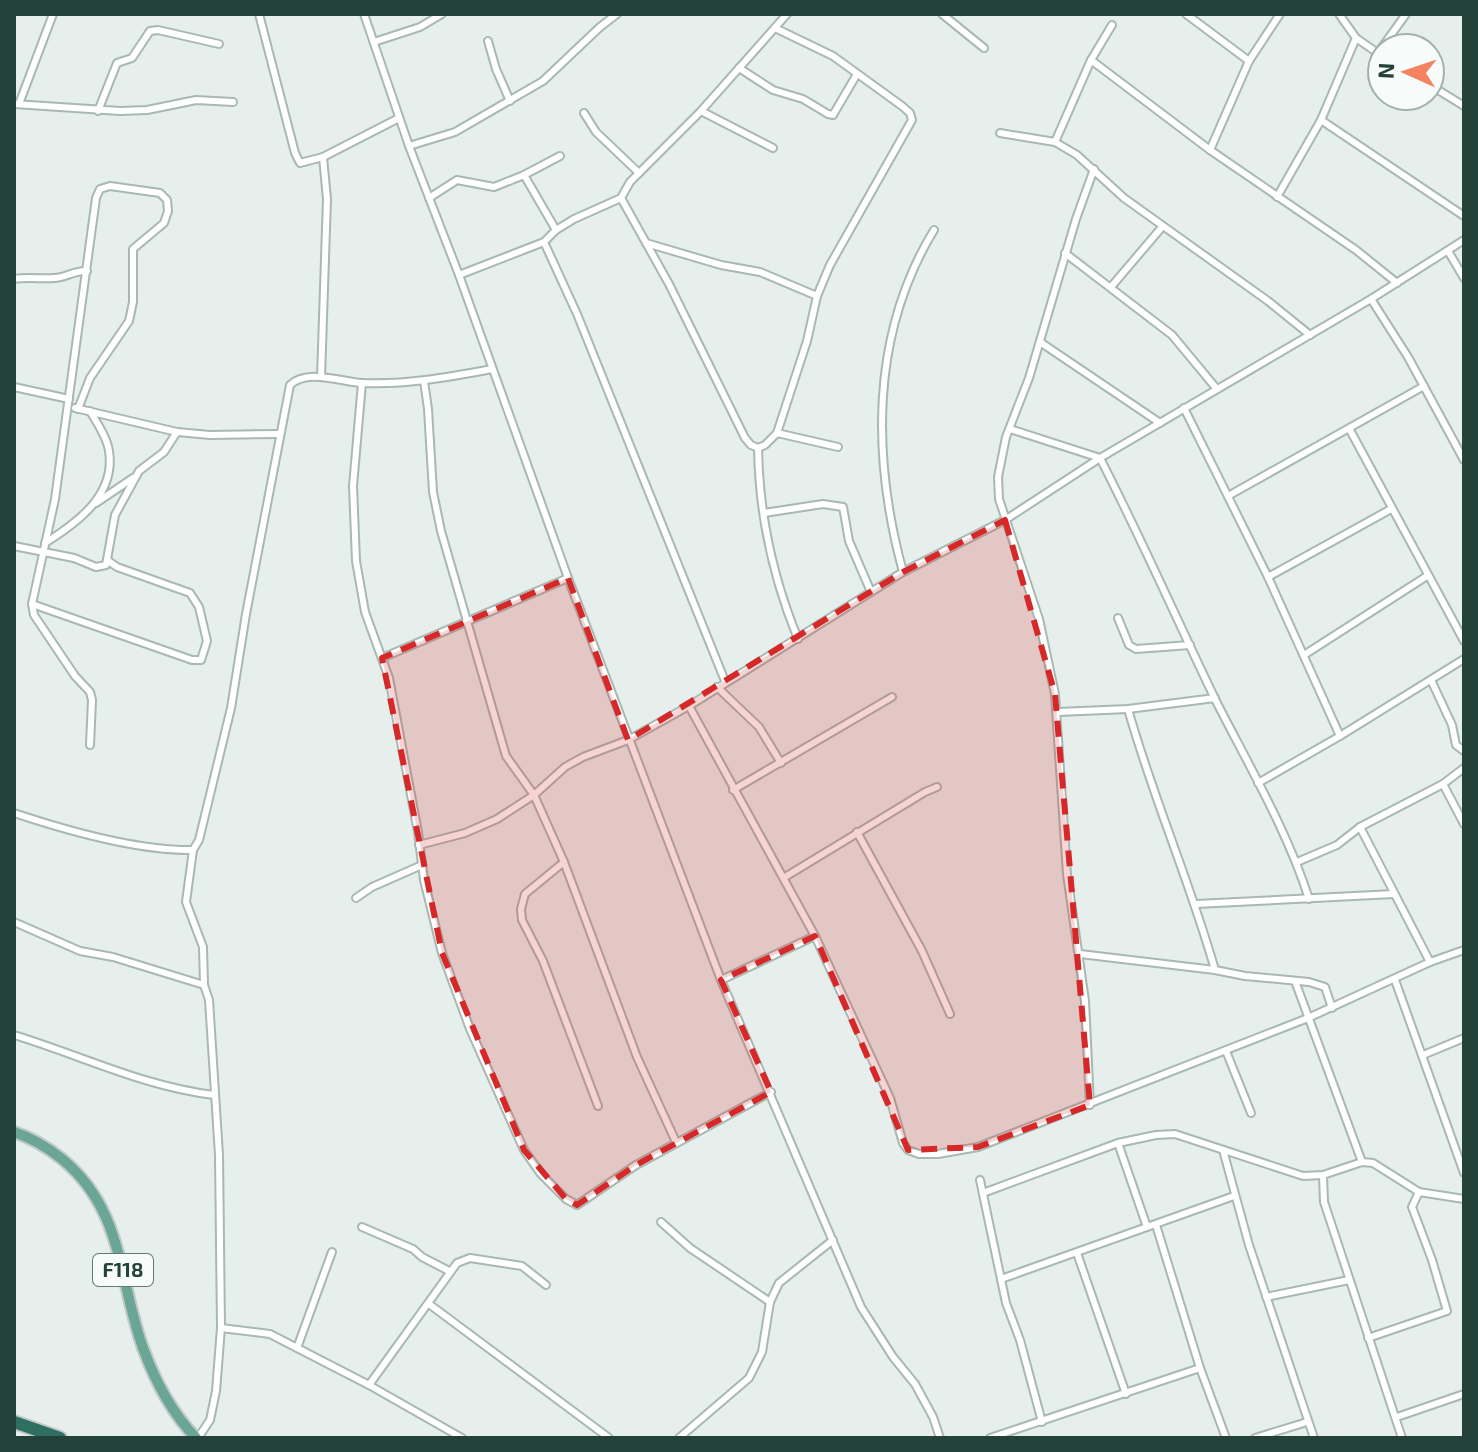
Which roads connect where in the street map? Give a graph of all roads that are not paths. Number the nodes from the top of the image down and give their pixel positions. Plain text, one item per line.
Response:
1 (53, 14) edge
2 (259, 14) edge
3 (364, 14) edge
4 (442, 14) edge
5 (617, 14) edge
6 (787, 14) edge
7 (942, 14) edge
8 (1186, 14) edge
9 (1280, 14) edge
10 (1339, 14) edge
11 (1406, 14) edge
12 (1112, 25) dead end
13 (775, 28) junction
14 (1395, 32) edge
15 (1356, 38) junction
16 (488, 41) dead end
17 (374, 42) junction
18 (219, 44) dead end
19 (1366, 45) edge
20 (984, 48) dead end
21 (1091, 60) junction
22 (1249, 61) junction
23 (739, 68) junction
24 (857, 74) junction
25 (1446, 95) edge
26 (510, 101) junction
27 (233, 102) dead end
28 (17, 104) edge
29 (1464, 106) edge
30 (98, 111) junction
31 (701, 111) junction
32 (584, 113) dead end
33 (399, 118) junction
34 (1321, 120) junction
35 (1000, 133) dead end
36 (1055, 142) junction
37 (409, 146) junction
38 (773, 148) dead end
39 (1210, 150) junction
40 (560, 156) dead end
41 (323, 157) junction
42 (1094, 169) junction
43 (639, 173) junction
44 (524, 175) junction
45 (1277, 197) junction
46 (429, 198) junction
47 (621, 198) junction
48 (1464, 216) edge
49 (1162, 227) junction
50 (556, 230) junction
51 (934, 230) dead end
52 (1464, 240) edge
53 (544, 242) junction
54 (644, 243) junction
55 (1448, 251) junction
56 (1065, 253) junction
57 (87, 271) junction
58 (459, 275) junction
59 (1464, 278) edge
60 (14, 279) edge
61 (1397, 283) junction
62 (1111, 287) junction
63 (817, 296) junction
64 (1371, 299) junction
65 (1310, 335) junction
66 (1040, 342) junction
67 (492, 369) junction
68 (321, 377) junction
69 (424, 381) junction
70 (362, 383) junction
71 (1424, 386) junction
72 (14, 387) edge
73 (1216, 388) junction
74 (68, 402) junction
75 (1184, 408) junction
76 (78, 409) junction
77 (90, 411) junction
78 (1160, 423) junction
79 (1010, 429) junction
80 (1350, 430) junction
81 (177, 432) junction
82 (777, 433) junction
83 (280, 434) junction
84 (838, 447) dead end
85 (758, 448) junction
86 (1100, 458) junction
87 (1464, 460) edge
88 (137, 476) junction
89 (1228, 496) junction
90 (93, 505) junction
91 (1391, 509) junction
92 (764, 513) junction
93 (1005, 520) junction
94 (45, 543) junction
95 (14, 546) edge
96 (43, 552) junction
97 (107, 560) junction
98 (903, 572) junction
99 (1427, 576) junction
100 (1268, 577) junction
101 (568, 578) junction
102 (871, 592) junction
103 (32, 604) junction
104 (1118, 618) dead end
105 (468, 622) junction
106 (798, 639) junction
107 (1464, 641) edge
108 (1190, 645) junction
109 (1304, 655) junction
110 (382, 658) junction
111 (1464, 659) edge
112 (1431, 680) junction
113 (725, 681) junction
114 (717, 687) junction
115 (892, 697) dead end
116 (1215, 698) junction
117 (689, 706) junction
118 (1128, 709) junction
119 (1058, 712) junction
120 (1340, 736) junction
121 (628, 740) junction
122 (90, 745) dead end
123 (1464, 751) edge
124 (781, 763) junction
125 (1464, 768) edge
126 (1258, 783) junction
127 (1443, 784) junction
128 (937, 787) dead end
129 (733, 790) junction
130 (534, 795) junction
131 (14, 813) edge
132 (1464, 824) edge
133 (1360, 827) junction
134 (857, 832) junction
135 (419, 845) junction
136 (193, 850) junction
137 (564, 862) junction
138 (1297, 862) junction
139 (422, 865) junction
140 (785, 877) junction
141 (1394, 894) junction
142 (356, 898) dead end
143 (1309, 899) junction
144 (1196, 904) junction
145 (14, 922) edge
146 (815, 936) junction
147 (1464, 950) edge
148 (1080, 954) junction
149 (1430, 962) junction
150 (1215, 970) junction
151 (721, 980) junction
152 (1395, 980) junction
153 (1295, 981) junction
154 (204, 985) junction
155 (1332, 1008) junction
156 (950, 1014) dead end
157 (1308, 1018) junction
158 (14, 1035) edge
159 (1464, 1038) edge
160 (1226, 1051) junction
161 (1423, 1055) junction
162 (771, 1092) junction
163 (214, 1095) junction
164 (1090, 1105) junction
165 (598, 1106) dead end
166 (1251, 1113) dead end
167 (14, 1132) edge
168 (676, 1142) junction
169 (1118, 1143) junction
170 (1223, 1150) junction
171 (1362, 1162) junction
172 (1464, 1173) edge
173 (1323, 1175) junction
174 (980, 1180) dead end
175 (1419, 1192) junction
176 (983, 1193) junction
177 (1234, 1196) junction
178 (1464, 1199) edge
179 (661, 1222) dead end
180 (1156, 1225) junction
181 (362, 1227) dead end
182 (1147, 1227) junction
183 (833, 1240) junction
184 (332, 1252) dead end
185 (1077, 1253) junction
186 (449, 1271) junction
187 (1001, 1279) junction
188 (1349, 1280) junction
189 (546, 1285) dead end
190 (1266, 1297) junction
191 (770, 1302) junction
192 (429, 1304) junction
193 (221, 1328) junction
194 (1368, 1338) junction
195 (297, 1348) junction
196 (1200, 1368) junction
197 (369, 1385) junction
198 (1126, 1394) junction
199 (1464, 1394) edge
200 (1397, 1417) junction
201 (14, 1422) edge
202 (1042, 1422) junction
203 (1307, 1422) junction
204 (60, 1438) edge
205 (197, 1438) edge
206 (462, 1438) edge
207 (609, 1438) edge
208 (679, 1438) edge
209 (940, 1438) edge
210 (990, 1438) edge
211 (1226, 1438) edge
212 (1255, 1438) edge
213 (1314, 1438) edge
214 (1402, 1438) edge

1 - 28 street
2 - 41 street
3 - 17 street
4 - 17 street
5 - 26 street
6 - 13 street
7 - 20 street
8 - 22 street
9 - 22 street
10 - 15 street
11 - 14 street
12 - 21 street
13 - 23 street
13 - 24 street
15 - 19 street
15 - 34 street
16 - 26 street
17 - 33 street
18 - 30 street
21 - 36 street
21 - 39 street
22 - 39 street
23 - 24 street
23 - 31 street
24 - 63 street
25 - 29 street
26 - 37 street
27 - 30 street
28 - 30 street
31 - 38 street
31 - 43 street
32 - 43 street
33 - 37 street
33 - 41 street
34 - 45 street
34 - 48 street
35 - 36 street
36 - 42 street
37 - 46 street
39 - 45 street
40 - 44 street
41 - 68 street
42 - 49 street
42 - 56 street
43 - 47 street
44 - 46 street
44 - 50 street
45 - 61 street
46 - 58 street
47 - 50 street
47 - 54 street
49 - 62 street
49 - 65 street
50 - 53 street
51 - 98 street
52 - 55 street
53 - 58 street
53 - 113 street
54 - 63 street
54 - 85 street
55 - 59 street
55 - 61 street
56 - 62 street
56 - 66 street
57 - 60 street
57 - 74 street
57 - 76 street
58 - 67 street
61 - 64 street
62 - 73 street
63 - 82 street
64 - 65 street
64 - 71 street
65 - 73 street
66 - 78 street
66 - 79 street
67 - 69 street
67 - 101 street
68 - 70 street
68 - 83 street
69 - 70 street
69 - 105 street
70 - 110 street
71 - 80 street
71 - 87 street
72 - 74 street
73 - 75 street
74 - 76 street
74 - 94 street
75 - 78 street
75 - 89 street
76 - 77 street
77 - 81 street
77 - 90 street
78 - 86 street
79 - 86 street
79 - 93 street
80 - 89 street
80 - 91 street
81 - 83 street
81 - 88 street
82 - 84 street
82 - 85 street
83 - 136 street
85 - 92 street
86 - 93 street
86 - 108 street
88 - 90 street
88 - 97 street
89 - 100 street
90 - 94 street
91 - 99 street
91 - 100 street
92 - 102 street
92 - 106 street
93 - 98 street
93 - 119 street
94 - 96 street
95 - 96 street
96 - 97 street
96 - 103 street
97 - 103 street
98 - 102 street
99 - 107 street
99 - 109 street
100 - 109 street
101 - 105 street
101 - 121 street
102 - 106 street
103 - 122 street
104 - 108 street
105 - 110 street
105 - 130 street
106 - 113 street
108 - 116 street
109 - 120 street
110 - 135 street
111 - 112 street
112 - 120 street
112 - 123 street
113 - 114 street
114 - 117 street
114 - 124 street
115 - 124 street
116 - 118 street
116 - 126 street
117 - 121 street
117 - 129 street
118 - 119 street
118 - 144 street
119 - 148 street
120 - 126 street
121 - 130 street
121 - 151 street
124 - 129 street
125 - 127 street
126 - 138 street
127 - 132 street
127 - 133 street
128 - 134 street
129 - 140 street
130 - 135 street
130 - 137 street
131 - 136 street
133 - 138 street
133 - 141 street
134 - 140 street
134 - 156 street
135 - 139 street
136 - 154 street
137 - 165 street
137 - 168 street
138 - 143 street
139 - 142 street
139 - 168 street
140 - 146 street
141 - 143 street
141 - 149 street
143 - 144 street
144 - 150 street
145 - 154 street
146 - 151 street
146 - 164 street
147 - 149 street
148 - 150 street
148 - 164 street
149 - 152 street
150 - 153 street
151 - 162 street
152 - 155 street
152 - 161 street
153 - 155 street
153 - 157 street
154 - 163 street
155 - 157 street
157 - 160 street
157 - 171 street
158 - 163 street
159 - 161 street
160 - 164 street
160 - 166 street
161 - 172 street
162 - 168 street
162 - 183 street
163 - 193 street
167 - 205 main road, F118
169 - 170 street
169 - 176 street
169 - 182 street
170 - 173 street
170 - 177 street
171 - 173 street
171 - 175 street
173 - 188 street
174 - 176 street
175 - 178 street
175 - 194 street
176 - 187 street
177 - 180 street
177 - 190 street
179 - 191 street
180 - 182 street
180 - 196 street
181 - 186 street
182 - 185 street
183 - 191 street
183 - 209 street
184 - 195 street
185 - 187 street
185 - 198 street
186 - 189 street
186 - 192 street
187 - 202 street
188 - 190 street
188 - 194 street
190 - 203 street
191 - 208 street
192 - 197 street
192 - 207 street
193 - 195 street
193 - 205 street
194 - 200 street
195 - 197 street
196 - 198 street
196 - 211 street
197 - 206 street
198 - 202 street
199 - 200 street
200 - 214 street
201 - 204 highway
202 - 210 street
203 - 212 street
203 - 213 street

